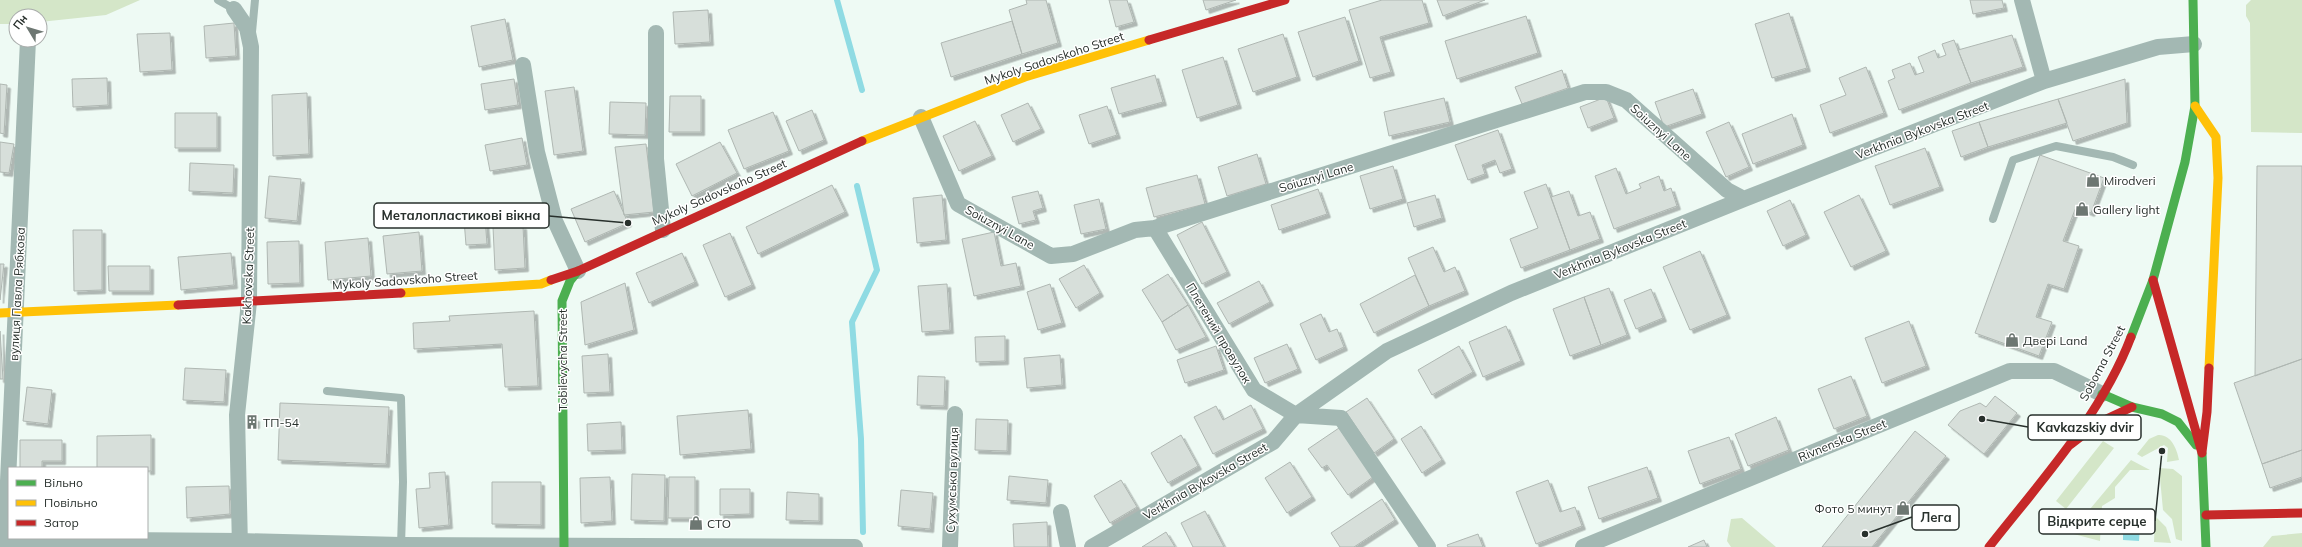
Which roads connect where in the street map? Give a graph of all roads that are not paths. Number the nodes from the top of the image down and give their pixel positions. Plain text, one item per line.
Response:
1 (218, 0) edge
2 (255, 0) edge
3 (1285, 0) edge
4 (2022, 0) edge
5 (2193, 0) edge
6 (233, 4) edge
7 (656, 33) dead end
8 (2194, 44) junction
9 (251, 47) junction
10 (28, 48) edge
11 (523, 66) dead end
12 (2044, 81) junction
13 (2195, 106) junction
14 (921, 117) junction
15 (2133, 165) dead end
16 (1744, 199) junction
17 (1993, 220) dead end
18 (1155, 228) junction
19 (664, 230) junction
20 (578, 271) junction
21 (2153, 280) junction
22 (249, 302) junction
23 (16, 312) junction
24 (0, 313) edge
25 (326, 391) dead end
26 (2102, 394) junction
27 (2132, 407) junction
28 (955, 414) dead end
29 (1296, 415) junction
30 (2067, 448) junction
31 (2202, 452) junction
32 (1061, 512) dead end
33 (2302, 513) edge
34 (2206, 515) junction
35 (3, 542) edge
36 (240, 544) edge
37 (401, 545) junction
38 (564, 546) edge
39 (851, 547) edge
40 (950, 547) edge
41 (1068, 547) edge
42 (1092, 547) edge
43 (1428, 547) edge
44 (1583, 547) edge
45 (1989, 547) edge
46 (2206, 547) edge

1 - 6 lane
2 - 9 lane
3 - 14 street, Mykoly Sadovskoho Street
4 - 12 street
5 - 8 street, Soborna Street
6 - 9 street, Kakhovska Street
7 - 19 street
8 - 12 street, Verkhnia Bykovska Street
8 - 13 street, Soborna Street
9 - 22 street, Kakhovska Street
10 - 23 street, вулиця Павла Рябкова
11 - 20 street
12 - 16 street, Verkhnia Bykovska Street
13 - 21 street, Soborna Street
13 - 31 street
14 - 18 street, Soiuznyi Lane
14 - 19 street, Mykoly Sadovskoho Street
15 - 17 lane
16 - 18 street, Soiuznyi Lane
16 - 29 street, Verkhnia Bykovska Street
18 - 29 street, Плетений провулок
19 - 20 street, Mykoly Sadovskoho Street
20 - 22 street, Mykoly Sadovskoho Street
20 - 38 street, Tobilevycha Street
21 - 26 street, Soborna Street
21 - 31 street
22 - 23 street, Mykoly Sadovskoho Street
22 - 36 street, Kakhovska Street
23 - 24 street, Mykoly Sadovskoho Street
23 - 35 street, вулиця Павла Рябкова
25 - 37 lane
26 - 27 street
26 - 30 street, Soborna Street
26 - 44 street, Rivnenska Street
27 - 30 street
27 - 31 street
28 - 40 street, Сухумська вулиця
29 - 42 street, Verkhnia Bykovska Street
29 - 43 street, Плетений провулок
30 - 45 street, Soborna Street
31 - 34 street
32 - 41 street
33 - 34 street
34 - 46 street
35 - 36 street
36 - 37 street
37 - 38 street
38 - 39 street

